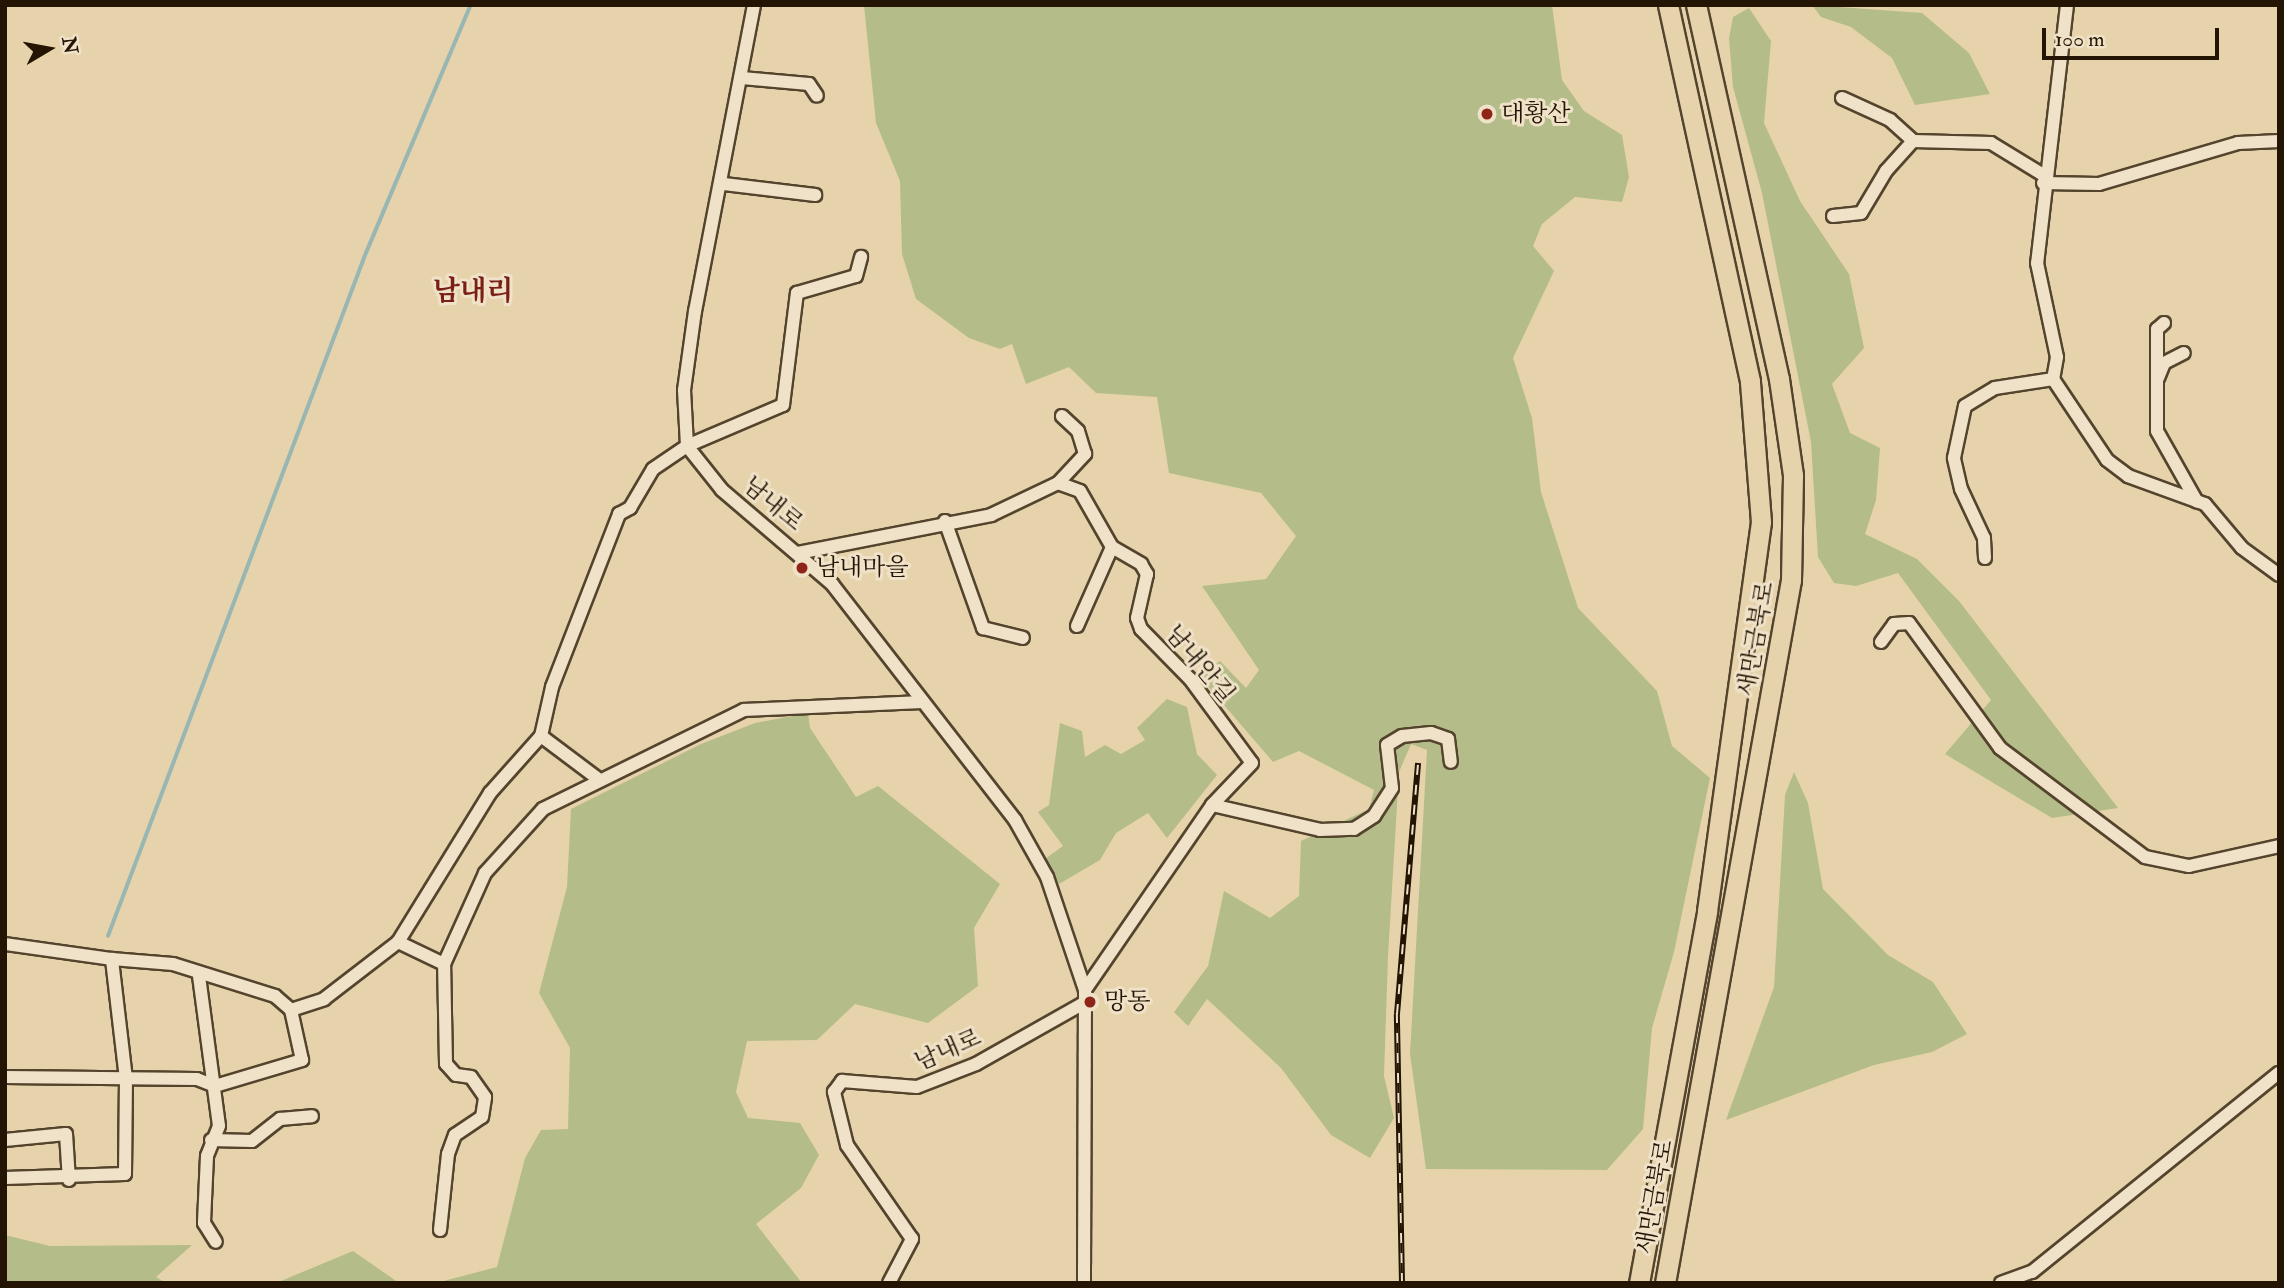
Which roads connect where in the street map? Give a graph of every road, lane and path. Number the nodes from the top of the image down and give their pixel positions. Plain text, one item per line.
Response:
1 (754, 5) edge
2 (1668, 5) edge
3 (1696, 5) edge
4 (2067, 5) edge
5 (741, 78) junction
6 (817, 96) dead end
7 (1842, 99) dead end
8 (1913, 141) junction
9 (2279, 141) edge
10 (2044, 179) junction
11 (724, 184) junction
12 (815, 195) dead end
13 (1833, 216) dead end
14 (861, 257) dead end
15 (2164, 323) dead end
16 (2184, 353) dead end
17 (2053, 379) junction
18 (2155, 384) junction
19 (1062, 415) dead end
20 (687, 446) junction
21 (1058, 483) junction
22 (2197, 502) junction
23 (945, 521) junction
24 (1112, 547) junction
25 (798, 553) junction
26 (1985, 558) dead end
27 (2279, 575) edge
28 (1077, 626) dead end
29 (1023, 638) dead end
30 (1881, 642) dead end
31 (922, 702) junction
32 (541, 736) junction
33 (1451, 762) dead end
34 (597, 778) junction
35 (1212, 804) junction
36 (2279, 846) edge
37 (398, 942) junction
38 (5, 944) edge
39 (112, 959) junction
40 (444, 964) junction
41 (199, 976) junction
42 (1085, 990) junction
43 (1082, 1004) junction
44 (291, 1010) junction
45 (2279, 1073) edge
46 (5, 1077) edge
47 (126, 1079) junction
48 (215, 1086) junction
49 (312, 1116) dead end
50 (5, 1140) edge
51 (212, 1140) junction
52 (5, 1178) edge
53 (69, 1180) junction
54 (440, 1230) dead end
55 (216, 1242) dead end
56 (889, 1283) edge
57 (1084, 1283) edge
58 (1639, 1283) edge
59 (1665, 1283) edge
60 (2001, 1283) edge

1 - 5 street
2 - 58 highway, 새만금북로
3 - 59 highway, 새만금북로
4 - 10 street
5 - 6 street
5 - 11 street
7 - 8 street
8 - 10 street
8 - 13 street
9 - 10 street
10 - 17 street
11 - 12 street
11 - 20 street
14 - 20 street
15 - 18 street
16 - 18 street
17 - 22 street
17 - 26 street
18 - 22 street
19 - 21 street
20 - 25 street, 남내로
20 - 32 street
21 - 23 street
21 - 24 street, 남내안길
22 - 27 street
23 - 25 street
23 - 29 street
24 - 28 street
24 - 35 street, 남내안길
25 - 31 street, 남내로
30 - 36 street
31 - 34 street
31 - 42 street, 남내로
32 - 34 street
32 - 37 street
33 - 35 street
34 - 40 street
35 - 42 street, 남내안길
37 - 40 street
37 - 44 street
38 - 39 street
39 - 41 street
39 - 47 street
40 - 54 street
41 - 44 street
41 - 48 street
42 - 43 street
43 - 56 street, 남내로
43 - 57 street
44 - 48 street
45 - 60 street
46 - 47 street
47 - 48 street
47 - 53 street
48 - 51 street
49 - 51 street
50 - 53 street
51 - 55 street
52 - 53 street

